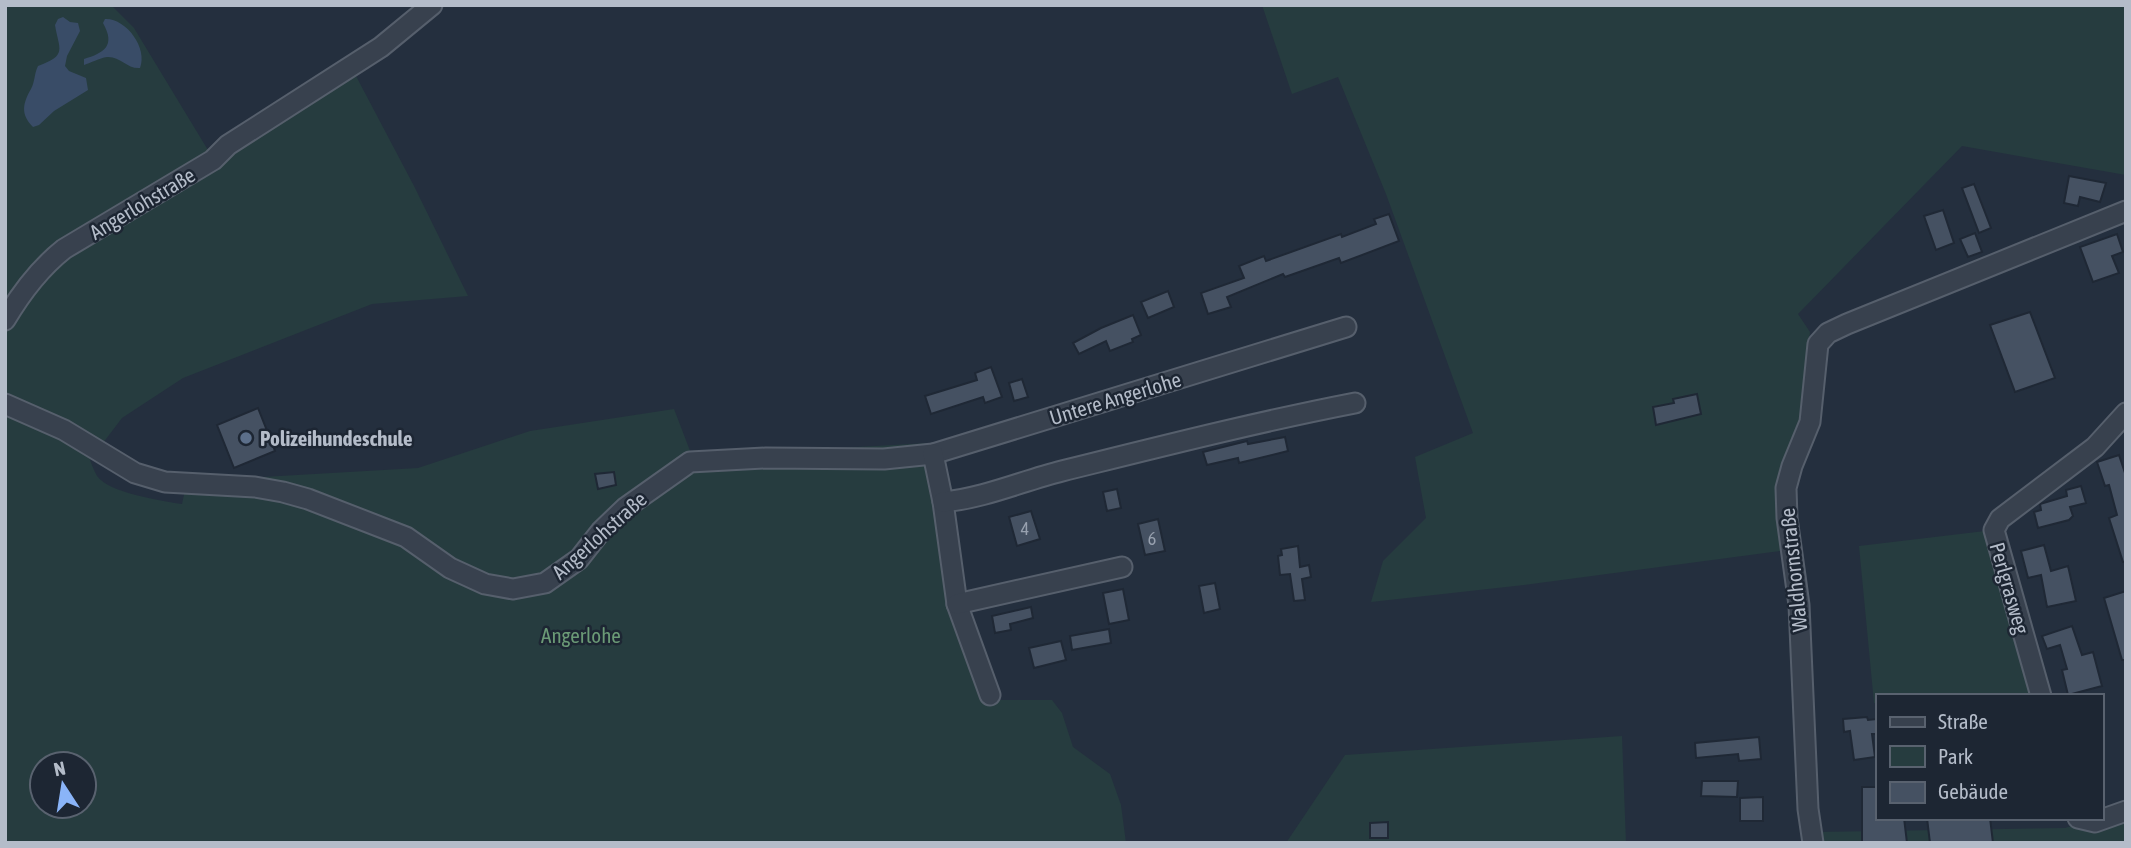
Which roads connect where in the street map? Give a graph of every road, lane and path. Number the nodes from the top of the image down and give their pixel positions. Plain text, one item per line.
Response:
1 (432, 5) edge
2 (2126, 211) edge
3 (5, 320) edge
4 (1346, 327) dead end
5 (1355, 403) dead end
6 (5, 404) edge
7 (2125, 416) edge
8 (933, 454) junction
9 (943, 502) junction
10 (1122, 567) dead end
11 (957, 604) junction
12 (2040, 694) edge
13 (990, 695) dead end
14 (2126, 811) edge
15 (2103, 818) edge
16 (1813, 843) edge

1 - 3 street, Angerlohstraße
2 - 16 street, Waldhornstraße
4 - 8 street, Untere Angerlohe
5 - 9 street
6 - 8 street, Angerlohstraße
7 - 12 street, Perlgrasweg
8 - 9 street
9 - 11 street
10 - 11 street
11 - 13 street
14 - 15 street

